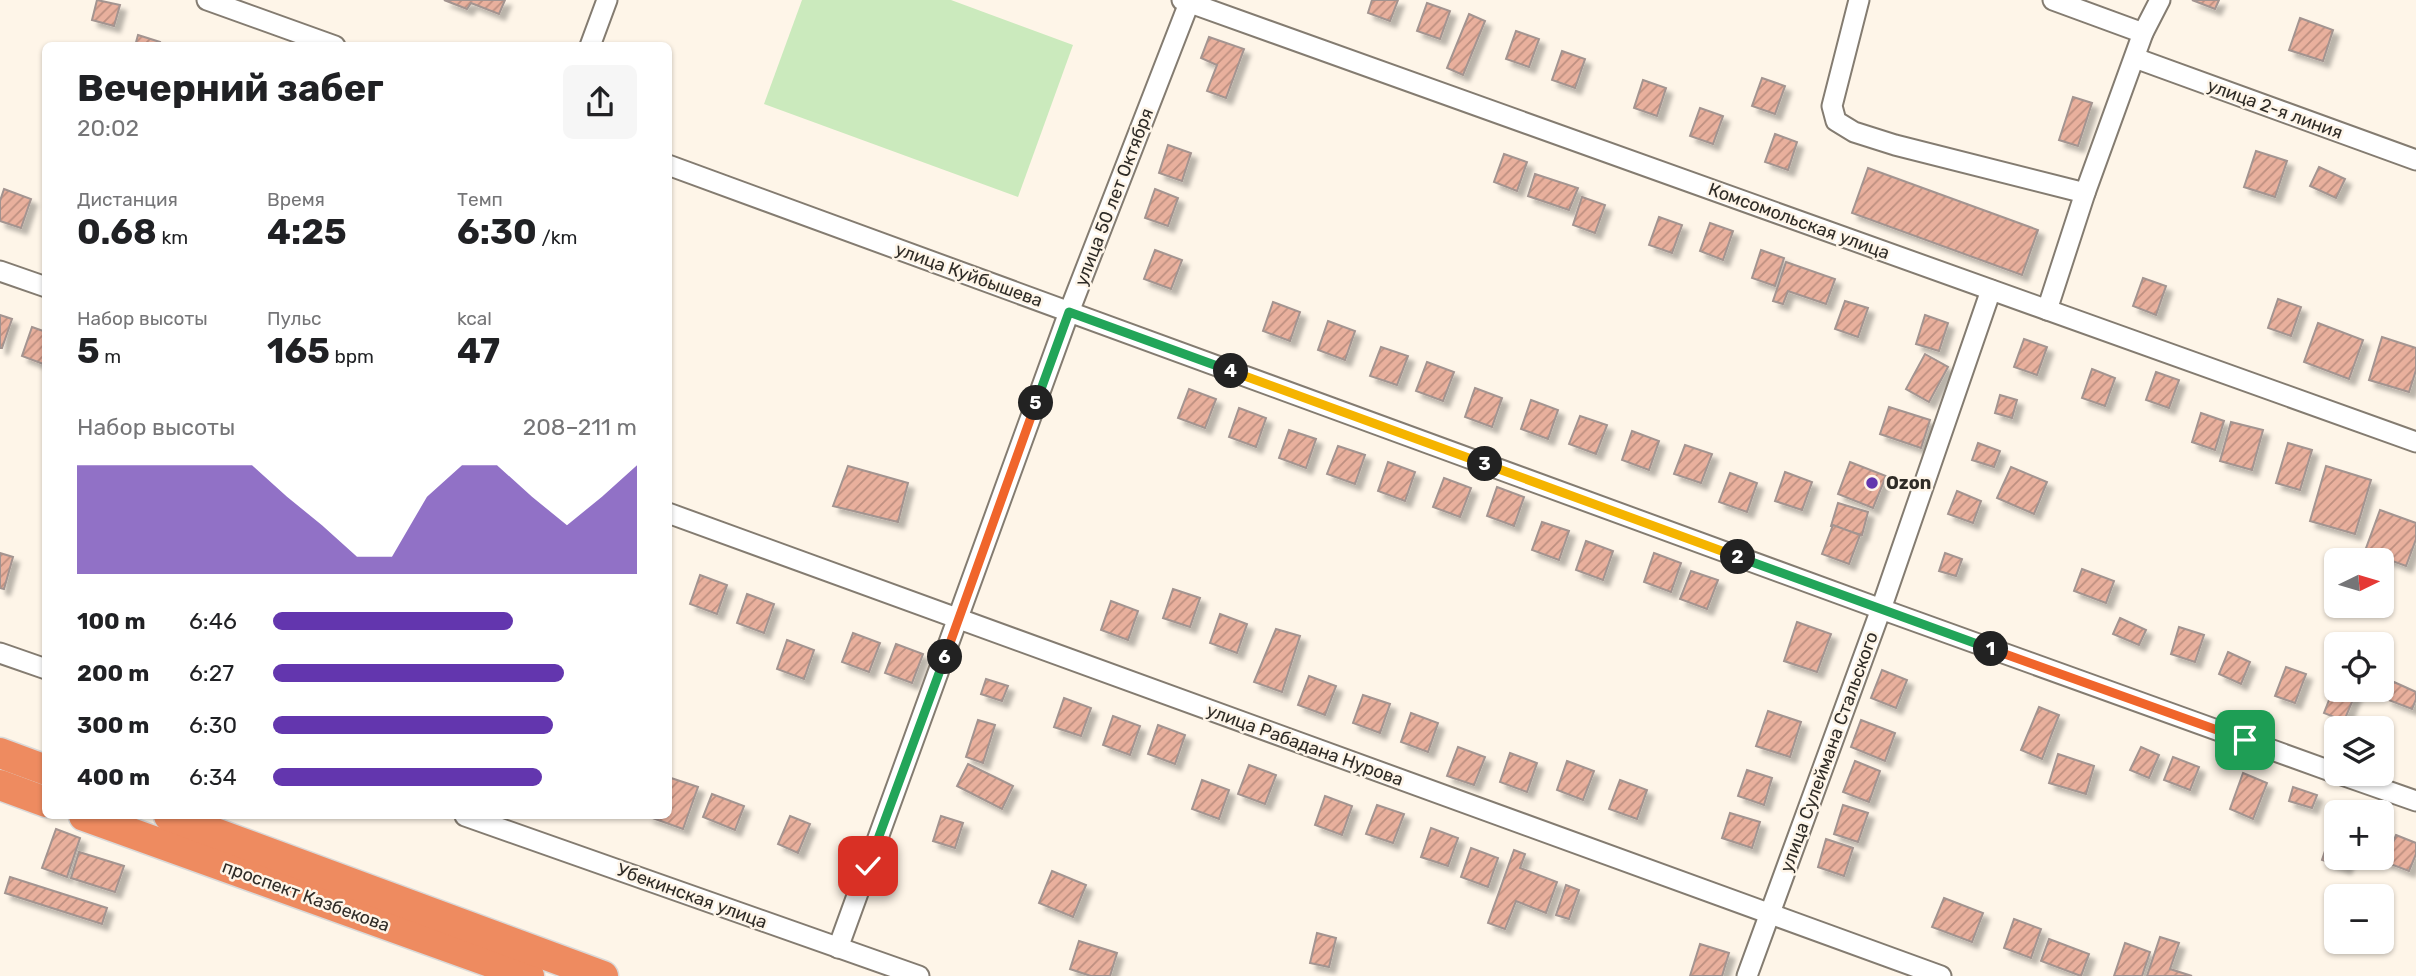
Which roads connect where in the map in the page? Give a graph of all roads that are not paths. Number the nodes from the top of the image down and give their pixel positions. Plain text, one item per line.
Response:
1 (207, 0) edge
2 (607, 0) edge
3 (1859, 0) edge
4 (2053, 0) edge
5 (2160, 0) edge
6 (1187, 1) edge
7 (2143, 33) junction
8 (324, 42) edge
9 (591, 42) edge
10 (2134, 58) junction
11 (2416, 160) edge
12 (672, 166) edge
13 (2085, 193) junction
14 (0, 271) edge
15 (42, 286) edge
16 (1991, 290) junction
17 (2047, 310) junction
18 (1069, 312) junction
19 (2416, 442) edge
20 (672, 514) edge
21 (1881, 609) junction
22 (959, 619) junction
23 (0, 653) edge
24 (42, 667) edge
25 (0, 753) edge
26 (2324, 768) edge
27 (42, 769) edge
28 (0, 785) edge
29 (2374, 786) edge
30 (42, 801) edge
31 (2416, 801) edge
32 (92, 819) edge
33 (177, 819) edge
34 (473, 819) edge
35 (1769, 913) junction
36 (838, 948) junction
37 (529, 976) edge
38 (603, 976) edge
39 (919, 976) edge
40 (1747, 976) edge
41 (1941, 976) edge

1 - 8 street
2 - 9 street
3 - 13 street
4 - 7 street
5 - 7 street
6 - 16 street, Комсомольская улица
6 - 18 street, улица 50 лет Октября
7 - 10 street
10 - 11 street, улица 2-я линия
10 - 13 street
12 - 18 street, улица Куйбышева
13 - 17 street
14 - 15 street
16 - 17 street, Комсомольская улица
16 - 21 street, улица Сулеймана Стальского
17 - 19 street, Комсомольская улица
18 - 21 street, улица Куйбышева
18 - 22 street, улица 50 лет Октября
20 - 22 street, улица Рабадана Нурова
21 - 26 street, улица Куйбышева
21 - 35 street, улица Сулеймана Стальского
22 - 35 street, улица Рабадана Нурова
22 - 36 street, улица 50 лет Октября
23 - 24 street
25 - 27 highway
28 - 30 highway
29 - 31 street, улица Куйбышева
32 - 37 highway, проспект Казбекова
33 - 38 highway, проспект Казбекова
34 - 36 street, Убекинская улица
35 - 40 street, улица Сулеймана Стальского
35 - 41 street, улица Рабадана Нурова
36 - 39 street, Убекинская улица

